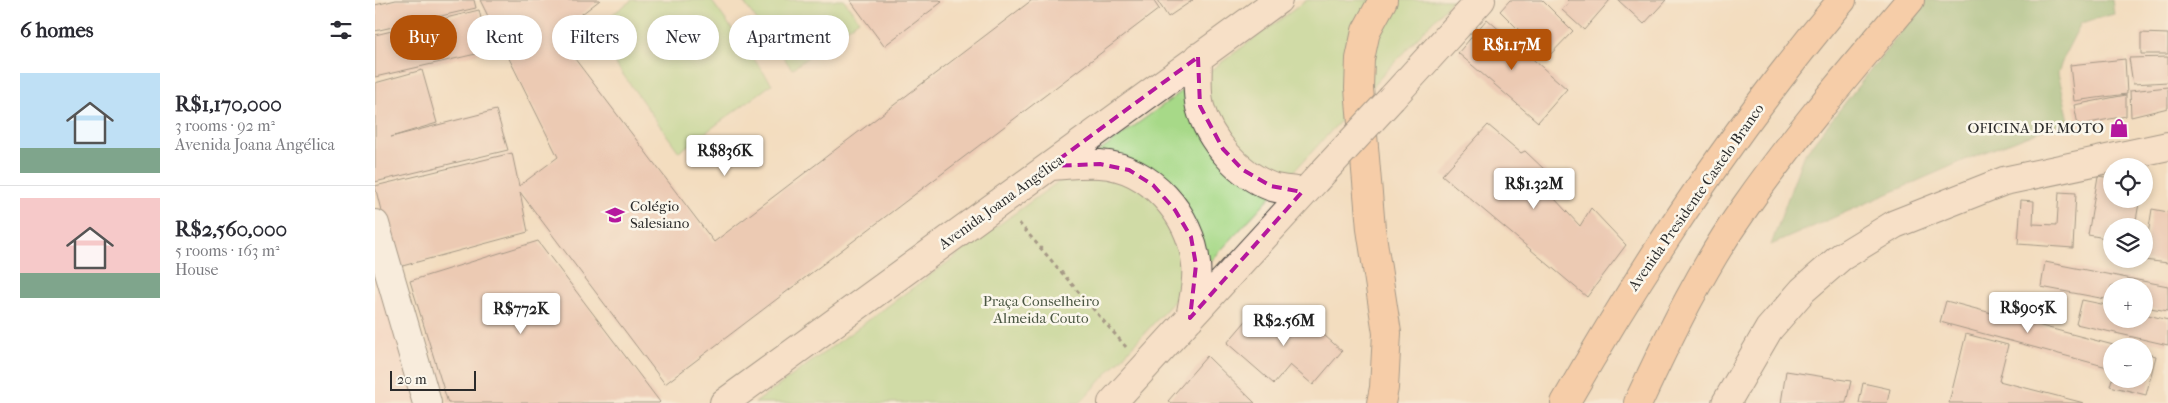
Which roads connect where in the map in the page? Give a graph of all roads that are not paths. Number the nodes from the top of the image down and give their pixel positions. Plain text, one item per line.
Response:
1 (1278, 0) edge
2 (1383, 0) edge
3 (1481, 0) edge
4 (1842, 0) edge
5 (1910, 0) edge
6 (1198, 57) junction
7 (2168, 146) edge
8 (1050, 166) junction
9 (1308, 186) junction
10 (375, 224) edge
11 (1190, 318) junction
12 (427, 403) edge
13 (724, 403) edge
14 (1112, 403) edge
15 (1381, 403) edge
16 (1565, 403) edge
17 (1638, 403) edge
18 (1726, 403) edge

1 - 6 main road, Avenida Joana Angélica
2 - 15 main road
3 - 9 main road, bridge
4 - 16 main road, Avenida Presidente Castelo Branco
5 - 17 main road
6 - 8 main road, Avenida Joana Angélica
6 - 9 main road
7 - 18 main road
8 - 11 main road
8 - 13 main road, Avenida Joana Angélica
9 - 11 main road
10 - 12 street
11 - 14 main road

